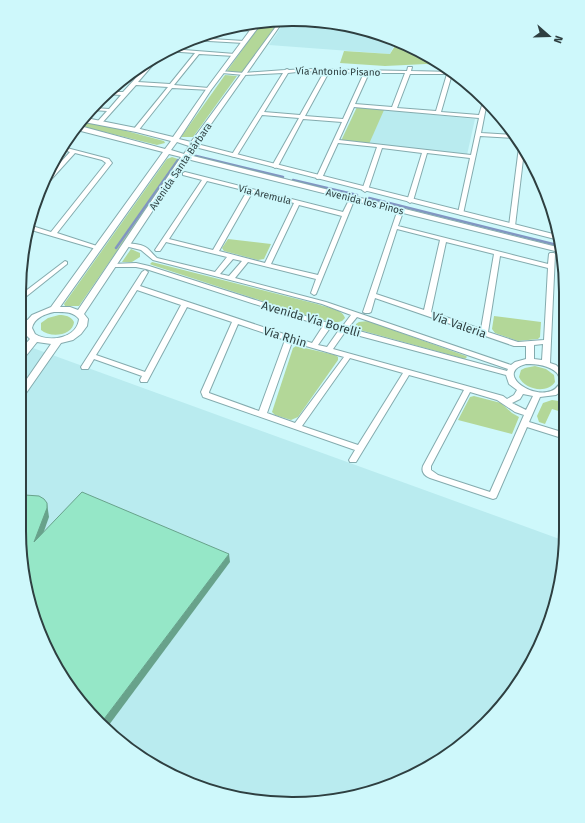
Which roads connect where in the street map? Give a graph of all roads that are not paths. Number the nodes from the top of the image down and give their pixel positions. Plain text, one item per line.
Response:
1 (277, 27) edge
2 (249, 30) edge
3 (253, 30) joint
4 (208, 40) edge
5 (244, 42) junction
6 (180, 51) edge
7 (198, 52) junction
8 (235, 55) junction
9 (146, 70) edge
10 (287, 70) junction
11 (409, 70) junction
12 (327, 71) junction
13 (222, 72) junction
14 (367, 72) junction
15 (443, 72) edge
16 (244, 74) junction
17 (450, 78) edge
18 (134, 83) junction
19 (171, 86) junction
20 (209, 89) junction
21 (115, 93) edge
22 (124, 94) junction
23 (352, 104) junction
24 (484, 107) edge
25 (394, 108) junction
26 (99, 109) edge
27 (110, 110) junction
28 (260, 112) junction
29 (438, 113) junction
30 (301, 117) junction
31 (482, 117) junction
32 (89, 121) edge
33 (344, 121) junction
34 (100, 122) junction
35 (82, 129) edge
36 (136, 130) junction
37 (478, 134) junction
38 (509, 136) edge
39 (174, 141) junction
40 (336, 141) junction
41 (192, 146) junction
42 (380, 146) junction
43 (68, 149) edge
44 (74, 151) junction
45 (168, 151) junction
46 (425, 152) junction
47 (234, 156) junction
48 (521, 156) edge
49 (474, 157) junction
50 (162, 158) junction
51 (184, 158) junction
52 (275, 166) junction
53 (296, 172) junction
54 (54, 173) edge
55 (185, 174) dead end
56 (319, 178) junction
57 (206, 179) junction
58 (285, 181) junction
59 (367, 190) junction
60 (250, 191) junction
61 (360, 200) junction
62 (410, 201) junction
63 (297, 202) junction
64 (350, 204) dead end
65 (461, 213) junction
66 (346, 215) junction
67 (399, 215) dead end
68 (512, 226) junction
69 (395, 227) junction
70 (34, 229) edge
71 (52, 234) junction
72 (553, 237) edge
73 (443, 239) junction
74 (165, 240) junction
75 (127, 244) junction
76 (98, 248) junction
77 (555, 249) edge
78 (158, 250) dead end
79 (215, 252) junction
80 (497, 253) junction
81 (552, 254) dead end
82 (231, 257) junction
83 (151, 258) junction
84 (246, 260) junction
85 (65, 263) dead end
86 (267, 265) junction
87 (112, 266) junction
88 (551, 267) junction
89 (143, 269) junction
90 (216, 275) junction
91 (320, 278) junction
92 (230, 279) junction
93 (136, 287) junction
94 (314, 293) dead end
95 (26, 295) edge
96 (373, 295) junction
97 (185, 304) junction
98 (54, 309) junction
99 (367, 312) dead end
100 (80, 313) junction
101 (355, 314) junction
102 (427, 314) junction
103 (236, 321) junction
104 (26, 322) edge
105 (328, 325) junction
106 (343, 329) junction
107 (484, 333) junction
108 (29, 336) edge
109 (289, 339) junction
110 (58, 341) junction
111 (546, 342) junction
112 (530, 344) junction
113 (314, 345) junction
114 (329, 349) junction
115 (92, 356) junction
116 (348, 356) junction
117 (530, 361) junction
118 (485, 363) junction
119 (546, 363) junction
120 (85, 367) dead end
121 (511, 371) junction
122 (559, 371) edge
123 (407, 372) junction
124 (26, 388) edge
125 (468, 389) junction
126 (521, 390) junction
127 (559, 392) edge
128 (537, 395) junction
129 (507, 402) junction
130 (529, 414) junction
131 (262, 415) junction
132 (525, 424) junction
133 (297, 427) junction
134 (559, 434) edge
135 (360, 449) junction
136 (353, 460) dead end

1 - 16 street, Avenida Santa Bárbara
2 - 3 street
3 - 5 street, Avenida Santa Bárbara
4 - 5 street
5 - 8 street, Avenida Santa Bárbara
6 - 7 street
7 - 8 street
7 - 19 street
8 - 13 street, Avenida Santa Bárbara
9 - 18 street
10 - 12 street, Vía Antonio Pisano
10 - 16 street, Vía Antonio Pisano
10 - 28 street
11 - 14 street, Vía Antonio Pisano
11 - 15 street, Vía Antonio Pisano
11 - 25 street
12 - 14 street, Vía Antonio Pisano
12 - 30 street
13 - 16 street, Vía Antonio Pisano
13 - 20 street, Avenida Santa Bárbara
14 - 23 street
16 - 41 street, Avenida Santa Bárbara
17 - 29 street
18 - 19 street
18 - 22 street
19 - 20 street
19 - 36 street
20 - 39 street, Avenida Santa Bárbara
21 - 22 street
22 - 27 street
23 - 25 street
23 - 33 street
24 - 31 street
25 - 29 street
26 - 27 street
27 - 34 street
28 - 30 street
28 - 47 street
29 - 31 street
30 - 33 street
30 - 52 street
31 - 37 street
32 - 34 street
33 - 40 street
34 - 36 street
35 - 45 street
36 - 39 street
37 - 38 street
37 - 49 street
39 - 41 street
39 - 45 street, Avenida Santa Bárbara
40 - 42 street
40 - 56 street
41 - 47 street, Avenida los Pinos
41 - 51 street, Avenida Santa Bárbara
42 - 46 street
42 - 59 street
43 - 44 street
44 - 54 street
44 - 71 street
45 - 50 street, Avenida Santa Bárbara
45 - 51 street, Avenida los Pinos
46 - 49 street
46 - 62 street
47 - 52 street, Avenida los Pinos
48 - 68 street
49 - 65 street
50 - 51 street
50 - 76 street, Avenida Santa Bárbara
51 - 58 street, Avenida los Pinos
51 - 75 street, Avenida Santa Bárbara
52 - 53 street, Avenida los Pinos
53 - 56 street, Avenida los Pinos
53 - 58 street
55 - 57 street, Vía Aremula
56 - 59 street, Avenida los Pinos
57 - 60 street, Vía Aremula
57 - 74 street
58 - 61 street, Avenida los Pinos
59 - 61 street
59 - 62 street, Avenida los Pinos
60 - 63 street, Vía Aremula
60 - 79 street
61 - 77 street, Avenida los Pinos
62 - 65 street, Avenida los Pinos
63 - 66 street, Vía Aremula
63 - 86 street
64 - 66 street
65 - 68 street, Avenida los Pinos
66 - 91 street
67 - 69 street
68 - 72 street, Avenida los Pinos
69 - 73 street
69 - 96 street
70 - 71 street
71 - 76 street
73 - 80 street
73 - 102 street
74 - 78 street
74 - 79 street
75 - 83 street, Avenida Vía Borelli
75 - 87 street, Avenida Santa Bárbara
76 - 98 street, Avenida Santa Bárbara
79 - 82 street
80 - 88 street
80 - 107 street
81 - 88 street
82 - 84 street
82 - 90 street
83 - 89 street
83 - 90 street, Avenida Vía Borelli
84 - 86 street
84 - 92 street
85 - 95 street
86 - 91 street
87 - 89 street, Avenida Vía Borelli
87 - 100 street, Avenida Santa Bárbara
88 - 111 street
89 - 93 street
89 - 105 street, Avenida Vía Borelli
90 - 92 street, Avenida Vía Borelli
91 - 94 street
92 - 101 street, Avenida Vía Borelli
93 - 97 street, Vía Rhin
93 - 115 street
96 - 99 street
96 - 102 street, Vía Valeria
97 - 103 street, Vía Rhin
97 - 115 street
98 - 100 street
98 - 104 street
100 - 110 street
101 - 106 street
101 - 118 street, Avenida Vía Borelli
102 - 107 street, Vía Valeria
103 - 109 street, Vía Rhin
103 - 131 street
104 - 108 street
105 - 106 street, Avenida Vía Borelli
105 - 113 street
106 - 114 street
106 - 118 street, Avenida Vía Borelli
107 - 112 street, Vía Valeria
108 - 110 street
109 - 113 street, Vía Rhin
109 - 131 street
110 - 124 street
111 - 112 street, Vía Valeria
111 - 119 street
112 - 117 street
113 - 114 street, Vía Rhin
114 - 116 street, Vía Rhin
115 - 120 street
116 - 123 street, Vía Rhin
116 - 133 street
117 - 119 street
117 - 121 street
118 - 121 street, Avenida Vía Borelli
119 - 122 street
121 - 126 street
123 - 125 street, Vía Rhin
123 - 135 street
125 - 129 street, Vía Rhin
125 - 132 street
126 - 128 street
126 - 129 street
127 - 128 street
128 - 130 street
129 - 130 street, Vía Rhin
130 - 132 street
131 - 133 street
132 - 134 street
133 - 135 street
135 - 136 street

